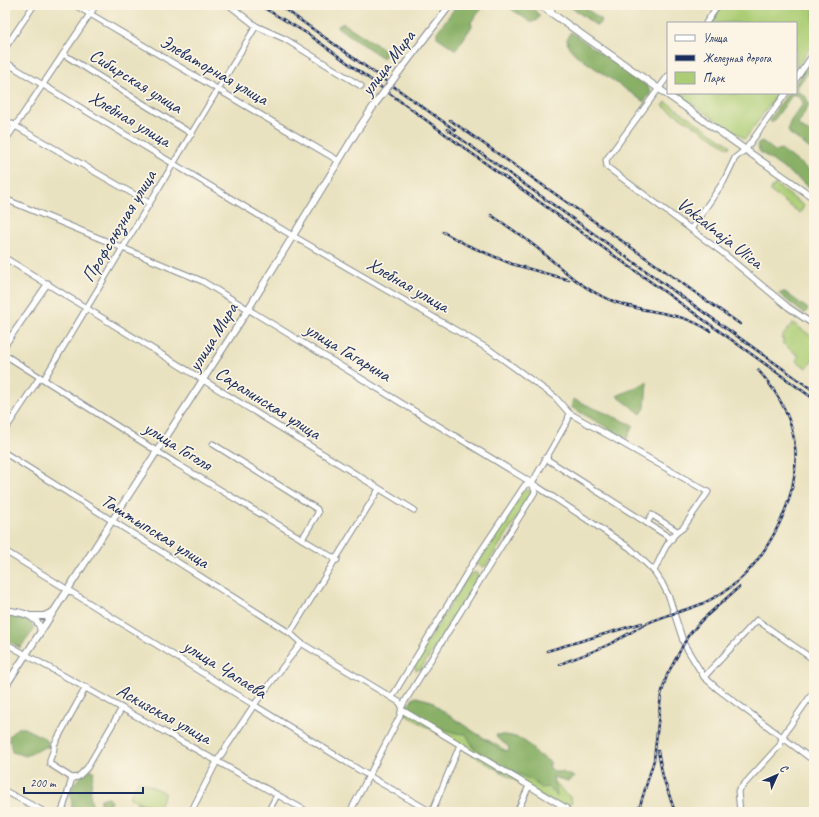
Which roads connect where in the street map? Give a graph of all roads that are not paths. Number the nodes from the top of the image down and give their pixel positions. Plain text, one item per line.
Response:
1 (34, 5) edge
2 (75, 5) edge
3 (96, 5) edge
4 (229, 5) edge
5 (450, 5) edge
6 (540, 5) edge
7 (554, 5) edge
8 (718, 5) edge
9 (549, 12) junction
10 (90, 14) junction
11 (707, 22) edge
12 (256, 26) junction
13 (5, 48) edge
14 (814, 53) edge
15 (63, 54) junction
16 (5, 62) edge
17 (667, 77) edge
18 (797, 78) edge
19 (42, 85) junction
20 (361, 86) dead end
21 (659, 89) junction
22 (218, 90) junction
23 (785, 94) edge
24 (5, 120) edge
25 (15, 126) junction
26 (192, 134) junction
27 (5, 141) edge
28 (746, 149) junction
29 (339, 161) junction
30 (174, 164) junction
31 (814, 198) edge
32 (5, 199) edge
33 (149, 202) junction
34 (691, 229) junction
35 (293, 236) junction
36 (123, 249) junction
37 (5, 259) edge
38 (48, 283) junction
39 (248, 308) junction
40 (87, 309) junction
41 (814, 325) edge
42 (5, 345) edge
43 (5, 355) edge
44 (42, 378) junction
45 (203, 380) junction
46 (569, 413) junction
47 (5, 430) edge
48 (213, 444) dead end
49 (157, 451) junction
50 (5, 453) edge
51 (545, 458) junction
52 (532, 483) junction
53 (380, 489) junction
54 (414, 510) dead end
55 (112, 522) junction
56 (647, 523) junction
57 (677, 530) junction
58 (302, 538) junction
59 (672, 538) junction
60 (5, 551) edge
61 (337, 560) junction
62 (654, 571) junction
63 (68, 590) junction
64 (5, 610) edge
65 (54, 611) junction
66 (28, 616) junction
67 (41, 631) junction
68 (290, 633) junction
69 (5, 643) edge
70 (301, 643) junction
71 (27, 654) junction
72 (814, 660) edge
73 (704, 677) junction
74 (5, 687) edge
75 (86, 687) junction
76 (814, 691) edge
77 (392, 697) junction
78 (254, 704) junction
79 (122, 708) junction
80 (402, 708) junction
81 (782, 737) junction
82 (460, 745) junction
83 (217, 761) junction
84 (814, 761) edge
85 (368, 776) junction
86 (72, 778) junction
87 (529, 786) junction
88 (5, 791) edge
89 (277, 795) junction
90 (814, 808) edge
91 (45, 812) edge
92 (62, 812) edge
93 (191, 812) edge
94 (268, 812) edge
95 (308, 812) edge
96 (350, 812) edge
97 (431, 812) edge
98 (517, 812) edge
99 (568, 812) edge
100 (740, 812) edge
101 (810, 812) edge

1 - 13 street
2 - 10 street, Элеваторная улица
3 - 10 street
4 - 12 street
5 - 29 main road, улица Мира, bridge
6 - 9 main road
7 - 9 street
8 - 11 street
9 - 21 main road
10 - 15 street
10 - 22 street, Элеваторная улица
12 - 20 street
12 - 22 street, Профсоюзная улица
14 - 18 street
15 - 19 street
15 - 26 street, Сибирская улица
16 - 19 street, Хлебная улица
17 - 21 street
19 - 25 street
19 - 30 street, Хлебная улица
21 - 28 main road
21 - 34 street, Vokzalnaja Ulica
22 - 26 street, Профсоюзная улица
22 - 29 street, Элеваторная улица
23 - 28 street
24 - 25 street
25 - 27 street
25 - 33 street
26 - 30 street, Профсоюзная улица
28 - 31 main road
28 - 34 street
29 - 35 main road, улица Мира
30 - 33 street, Профсоюзная улица
30 - 35 street, Хлебная улица
32 - 36 street, улица Гагарина
33 - 36 street, Профсоюзная улица
34 - 41 street, Vokzalnaja Ulica
35 - 39 main road, улица Мира
35 - 46 street, Хлебная улица
36 - 39 street, улица Гагарина
36 - 40 street, Профсоюзная улица
37 - 38 street, Саралинская улица
38 - 40 street, Саралинская улица
38 - 42 street
39 - 45 main road, улица Мира
39 - 52 street, улица Гагарина
40 - 44 street, Профсоюзная улица
40 - 45 street, Саралинская улица
43 - 44 street, улица Гоголя
44 - 47 street, Профсоюзная улица
44 - 49 street, улица Гоголя
45 - 49 main road, улица Мира
45 - 53 street, Саралинская улица
46 - 51 street
46 - 57 street, Хлебная улица
48 - 58 street
49 - 55 main road, улица Мира
49 - 58 street, улица Гоголя
50 - 55 street, Таштыпская улица
51 - 52 street
51 - 56 street
52 - 62 street, улица Гагарина
52 - 77 street
52 - 80 street
53 - 54 street, Саралинская улица
53 - 61 street
55 - 63 main road, улица Мира
55 - 68 street, Таштыпская улица
56 - 57 street
56 - 59 street
57 - 59 street, Хлебная улица
58 - 61 street, улица Гоголя
59 - 62 street, Хлебная улица
60 - 63 street, улица Чапаева
61 - 68 street
62 - 73 street, улица Гагарина
63 - 65 main road, улица Мира
63 - 78 street, улица Чапаева
64 - 66 main road
65 - 66 main road
65 - 67 main road, улица Мира
66 - 67 main road
67 - 71 main road, улица Мира
68 - 70 street, Таштыпская улица
69 - 71 street, Аскизская улица
70 - 77 street, Таштыпская улица
70 - 78 street
71 - 74 main road, улица Мира
71 - 75 street, Аскизская улица
72 - 73 street
73 - 81 street, улица Гагарина
75 - 79 street, Аскизская улица
75 - 86 street
76 - 81 street
77 - 80 street, Таштыпская улица
78 - 83 street
78 - 85 street, улица Чапаева
79 - 83 street, Аскизская улица
79 - 86 street
80 - 82 street, Таштыпская улица
80 - 85 street
81 - 84 street, улица Гагарина
81 - 100 street
82 - 87 street, Таштыпская улица
82 - 97 street
83 - 89 street, Аскизская улица
83 - 93 street
85 - 96 street
85 - 97 street, улица Чапаева
86 - 92 street
87 - 98 street
87 - 99 street, Таштыпская улица
88 - 91 street
89 - 94 street
89 - 95 street, Аскизская улица
90 - 101 street

